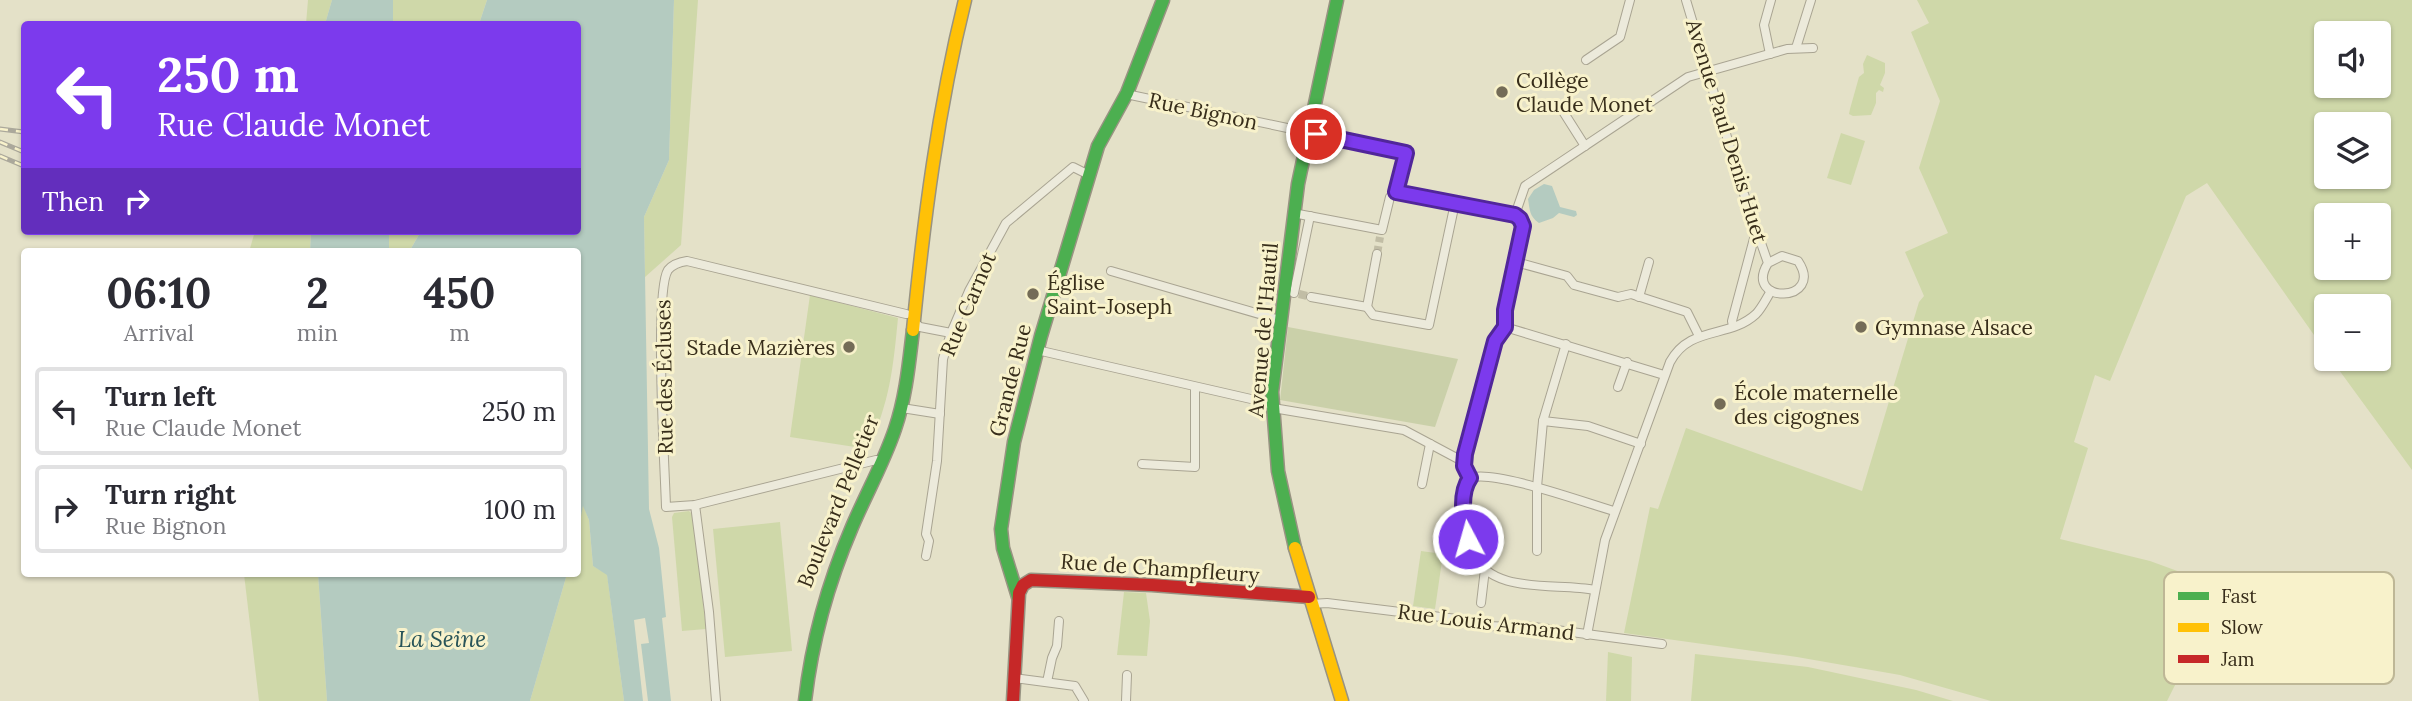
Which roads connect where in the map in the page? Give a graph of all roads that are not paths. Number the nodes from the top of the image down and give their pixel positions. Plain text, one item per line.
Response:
1 (956, 0) edge
2 (965, 0) edge
3 (1161, 0) edge
4 (1337, 0) edge
5 (1630, 0) edge
6 (1686, 0) edge
7 (1771, 0) edge
8 (1811, 0) edge
9 (1796, 48) junction
10 (1813, 48) dead end
11 (1770, 54) junction
12 (1586, 60) dead end
13 (1708, 72) junction
14 (1126, 94) junction
15 (1559, 106) dead end
16 (1308, 132) junction
17 (1585, 146) junction
18 (1089, 175) junction
19 (1396, 192) junction
20 (1455, 203) junction
21 (1293, 213) junction
22 (1515, 215) junction
23 (1310, 216) junction
24 (1756, 231) junction
25 (1377, 254) tunnel mouth
26 (1516, 262) junction
27 (1649, 262) dead end
28 (1768, 263) junction
29 (1111, 271) dead end
30 (1770, 291) junction
31 (1292, 293) junction
32 (1311, 297) tunnel mouth
33 (1639, 297) junction
34 (1367, 307) junction
35 (910, 317) junction
36 (1280, 320) junction
37 (1733, 326) junction
38 (1505, 327) junction
39 (951, 333) junction
40 (1699, 337) junction
41 (1566, 344) junction
42 (1037, 350) junction
43 (1627, 362) junction
44 (1664, 375) junction
45 (1618, 387) dead end
46 (1195, 388) junction
47 (1272, 405) junction
48 (902, 408) junction
49 (940, 414) junction
50 (1543, 421) junction
51 (1430, 443) junction
52 (1641, 444) junction
53 (876, 460) junction
54 (1464, 462) junction
55 (1142, 464) dead end
56 (1470, 478) junction
57 (1422, 484) dead end
58 (1537, 487) junction
59 (695, 505) junction
60 (1614, 511) junction
61 (1537, 551) dead end
62 (926, 556) dead end
63 (1485, 569) junction
64 (1012, 575) junction
65 (1034, 579) junction
66 (1595, 590) junction
67 (1018, 597) junction
68 (1310, 601) junction
69 (1481, 603) dead end
70 (1059, 621) dead end
71 (1587, 635) junction
72 (1662, 644) dead end
73 (1127, 675) dead end
74 (1014, 678) junction
75 (1047, 682) junction
76 (716, 701) edge
77 (803, 701) edge
78 (1013, 701) edge
79 (1084, 701) edge
80 (1126, 701) edge
81 (1342, 701) edge

1 - 35 street, Boulevard Pelletier
2 - 35 street, Boulevard Pelletier
3 - 14 street, Grande Rue
4 - 16 street, Avenue de l'Hautil
5 - 12 street
6 - 13 street, Avenue Paul Denis Huet
7 - 11 street
8 - 9 street
9 - 10 street
9 - 11 street
11 - 13 street
13 - 17 street
13 - 24 street, Avenue Paul Denis Huet
14 - 16 street, Rue Bignon
14 - 18 street, Grande Rue
15 - 17 street
16 - 19 street, Rue Bignon
16 - 21 street, Avenue de l'Hautil
17 - 22 street
18 - 39 street, Rue Carnot
18 - 42 street, Grande Rue
19 - 20 street
19 - 23 street
20 - 22 street
20 - 34 street
21 - 23 street
21 - 31 street, Avenue de l'Hautil
22 - 26 street
23 - 31 street, Avenue de l'Hautil
24 - 28 street, Avenue Paul Denis Huet
24 - 37 street
25 - 34 street
26 - 33 street
26 - 38 street
27 - 33 street
28 - 30 street, Avenue Paul Denis Huet
28 - 30 street, Avenue Paul Denis Huet
29 - 36 street
30 - 37 street
31 - 36 street, Avenue de l'Hautil
32 - 34 street
33 - 40 street
35 - 39 street, Rue des Écluses
35 - 48 street, Boulevard Pelletier
35 - 53 street, Boulevard Pelletier
35 - 59 street, Rue des Écluses
36 - 47 street, Avenue de l'Hautil
37 - 40 street
38 - 41 street
38 - 54 street
39 - 49 street, Rue Carnot
40 - 44 street
41 - 43 street
41 - 50 street
42 - 46 street
42 - 64 street, Grande Rue
43 - 44 street
43 - 45 street
44 - 52 street
46 - 47 street
46 - 55 street
47 - 51 street
47 - 68 street, Avenue de l'Hautil
48 - 49 street
48 - 77 street, Boulevard Pelletier
49 - 62 street, Rue Carnot
50 - 52 street
50 - 58 street
51 - 54 street
51 - 57 street
52 - 60 street
53 - 59 street
53 - 77 street, Boulevard Pelletier
54 - 56 street
56 - 58 street
56 - 63 street
58 - 60 street
58 - 61 street
59 - 76 street
60 - 66 street
63 - 66 street
63 - 69 street
64 - 65 street
64 - 67 street, Grande Rue
65 - 67 street, Rue de Champfleury
65 - 68 street, Rue de Champfleury
66 - 71 street
67 - 74 street, Grande Rue
68 - 71 street, Rue Louis Armand
68 - 81 street, Avenue de l'Hautil
70 - 75 street
71 - 72 street, Rue Louis Armand
73 - 80 street
74 - 75 street
74 - 78 street, Grande Rue
75 - 79 street

